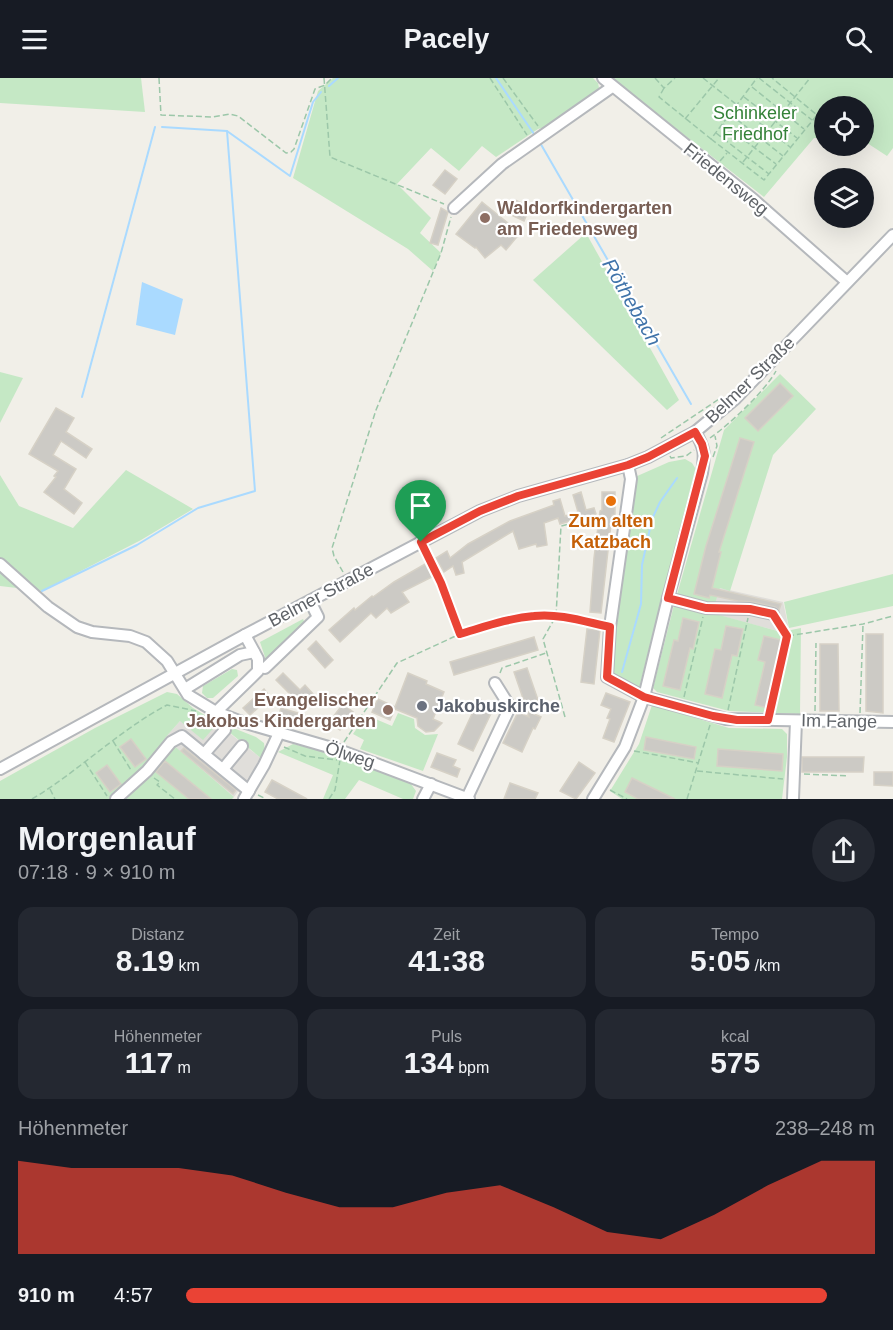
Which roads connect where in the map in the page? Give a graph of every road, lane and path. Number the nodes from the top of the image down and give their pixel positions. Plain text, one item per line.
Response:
1 (159, 78) edge
2 (324, 78) edge
3 (332, 78) edge
4 (490, 78) edge
5 (503, 78) edge
6 (603, 78) edge
7 (655, 78) edge
8 (675, 78) edge
9 (703, 78) edge
10 (719, 78) edge
11 (758, 78) edge
12 (772, 78) edge
13 (810, 78) edge
14 (325, 85) junction
15 (712, 86) junction
16 (612, 87) junction
17 (751, 87) junction
18 (664, 88) junction
19 (744, 96) junction
20 (795, 97) junction
21 (790, 103) junction
22 (736, 106) junction
23 (783, 112) junction
24 (730, 114) junction
25 (684, 119) junction
26 (776, 121) junction
27 (812, 121) junction
28 (723, 124) junction
29 (805, 129) junction
30 (769, 130) junction
31 (716, 133) junction
32 (798, 138) junction
33 (711, 139) junction
34 (762, 139) junction
35 (537, 140) junction
36 (755, 148) junction
37 (790, 148) junction
38 (783, 156) junction
39 (747, 158) junction
40 (742, 164) junction
41 (776, 165) junction
42 (769, 174) junction
43 (454, 208) junction
44 (893, 235) edge
45 (848, 282) junction
46 (695, 432) junction
47 (714, 435) dead end
48 (714, 456) dead end
49 (671, 458) dead end
50 (691, 458) dead end
51 (628, 465) junction
52 (578, 522) dead end
53 (421, 542) junction
54 (0, 564) edge
55 (348, 581) junction
56 (668, 598) junction
57 (310, 601) junction
58 (706, 608) junction
59 (750, 609) junction
60 (773, 614) joint
61 (556, 616) junction
62 (893, 616) edge
63 (863, 624) junction
64 (610, 627) junction
65 (460, 634) junction
66 (245, 635) junction
67 (787, 636) junction
68 (816, 643) dead end
69 (254, 652) junction
70 (547, 652) junction
71 (265, 668) dead end
72 (175, 674) junction
73 (495, 683) joint
74 (185, 690) junction
75 (644, 697) junction
76 (682, 707) junction
77 (216, 712) junction
78 (713, 716) junction
79 (566, 717) dead end
80 (726, 719) junction
81 (768, 720) junction
82 (796, 721) junction
83 (814, 721) junction
84 (860, 722) junction
85 (893, 722) edge
86 (225, 730) dead end
87 (277, 738) junction
88 (113, 740) junction
89 (242, 746) dead end
90 (625, 747) junction
91 (339, 750) junction
92 (204, 754) junction
93 (84, 762) junction
94 (699, 763) junction
95 (0, 769) edge
96 (223, 769) junction
97 (147, 771) junction
98 (697, 771) junction
99 (849, 776) dead end
100 (794, 777) junction
101 (137, 780) junction
102 (431, 784) junction
103 (601, 785) junction
104 (50, 789) junction
105 (246, 795) edge
106 (32, 799) edge
107 (55, 799) edge
108 (109, 799) edge
109 (116, 799) edge
110 (175, 799) edge
111 (329, 799) edge
112 (423, 799) edge
113 (468, 799) edge
114 (593, 799) edge
115 (627, 799) edge
116 (687, 799) edge
117 (793, 799) edge

1 - 14 path
2 - 14 path
3 - 14 path
4 - 35 path
5 - 35 path
6 - 16 street, Friedensweg
7 - 18 path
8 - 18 path
9 - 15 path
10 - 15 path
11 - 17 path
11 - 21 path
12 - 20 path
13 - 20 path
14 - 43 path
15 - 22 path
15 - 25 path
16 - 35 street
16 - 45 street, Friedensweg
17 - 19 path
17 - 23 path
18 - 25 path
19 - 22 path
19 - 26 path
20 - 21 path
20 - 27 path
21 - 23 path
21 - 27 path
22 - 24 path
22 - 30 path
23 - 26 path
23 - 29 path
24 - 28 path
24 - 34 path
25 - 33 path
26 - 30 path
26 - 32 path
27 - 29 path
28 - 31 path
28 - 36 path
29 - 32 path
30 - 34 path
30 - 37 path
31 - 33 path
31 - 39 path
32 - 37 path
33 - 40 path
34 - 36 path
34 - 38 path
35 - 43 street
36 - 39 path
36 - 41 path
37 - 38 path
38 - 41 path
39 - 40 path
39 - 42 path
40 - 42 path
41 - 42 path
43 - 55 path
44 - 45 street, Belmer Straße
45 - 46 street, Belmer Straße
46 - 51 street, Belmer Straße
46 - 56 street
47 - 48 path
49 - 50 path
51 - 53 street, Belmer Straße
51 - 64 street
52 - 61 path
53 - 55 street, Belmer Straße
53 - 65 path
54 - 72 street, Ölweg
55 - 57 street, Belmer Straße
56 - 58 street
56 - 75 street
57 - 66 street, Belmer Straße
57 - 71 street
58 - 59 street
58 - 76 path
59 - 60 street
59 - 80 path
60 - 67 path
61 - 64 path
61 - 65 path
61 - 70 path
62 - 63 path
63 - 67 path
63 - 84 path
64 - 75 street, Im Fange
65 - 91 path
66 - 69 street
66 - 72 street, Belmer Straße
67 - 81 path
68 - 83 path
69 - 74 street
69 - 77 street
70 - 73 path
70 - 79 path
72 - 74 street, Ölweg
72 - 95 street, Belmer Straße
73 - 113 street
74 - 77 street, Ölweg
75 - 76 street, Im Fange
75 - 90 street
76 - 78 street, Im Fange
77 - 87 street, Ölweg
77 - 88 path
78 - 80 street, Im Fange
78 - 94 path
80 - 81 street, Im Fange
81 - 82 street, Im Fange
82 - 83 street, Im Fange
82 - 100 street
83 - 84 street, Im Fange
84 - 85 street, Im Fange
86 - 92 street
87 - 91 street, Ölweg
87 - 105 street
87 - 111 path
88 - 93 path
88 - 101 path
89 - 96 street
90 - 94 path
90 - 103 street
91 - 102 street, Ölweg
92 - 96 street
92 - 97 street
93 - 104 path
93 - 108 path
94 - 98 path
96 - 105 street
97 - 101 street
97 - 110 path
98 - 100 path
98 - 116 path
99 - 100 path
100 - 117 street
101 - 109 street
102 - 112 street
102 - 113 street, Ölweg
103 - 114 street
103 - 115 path
104 - 106 path
104 - 107 path

